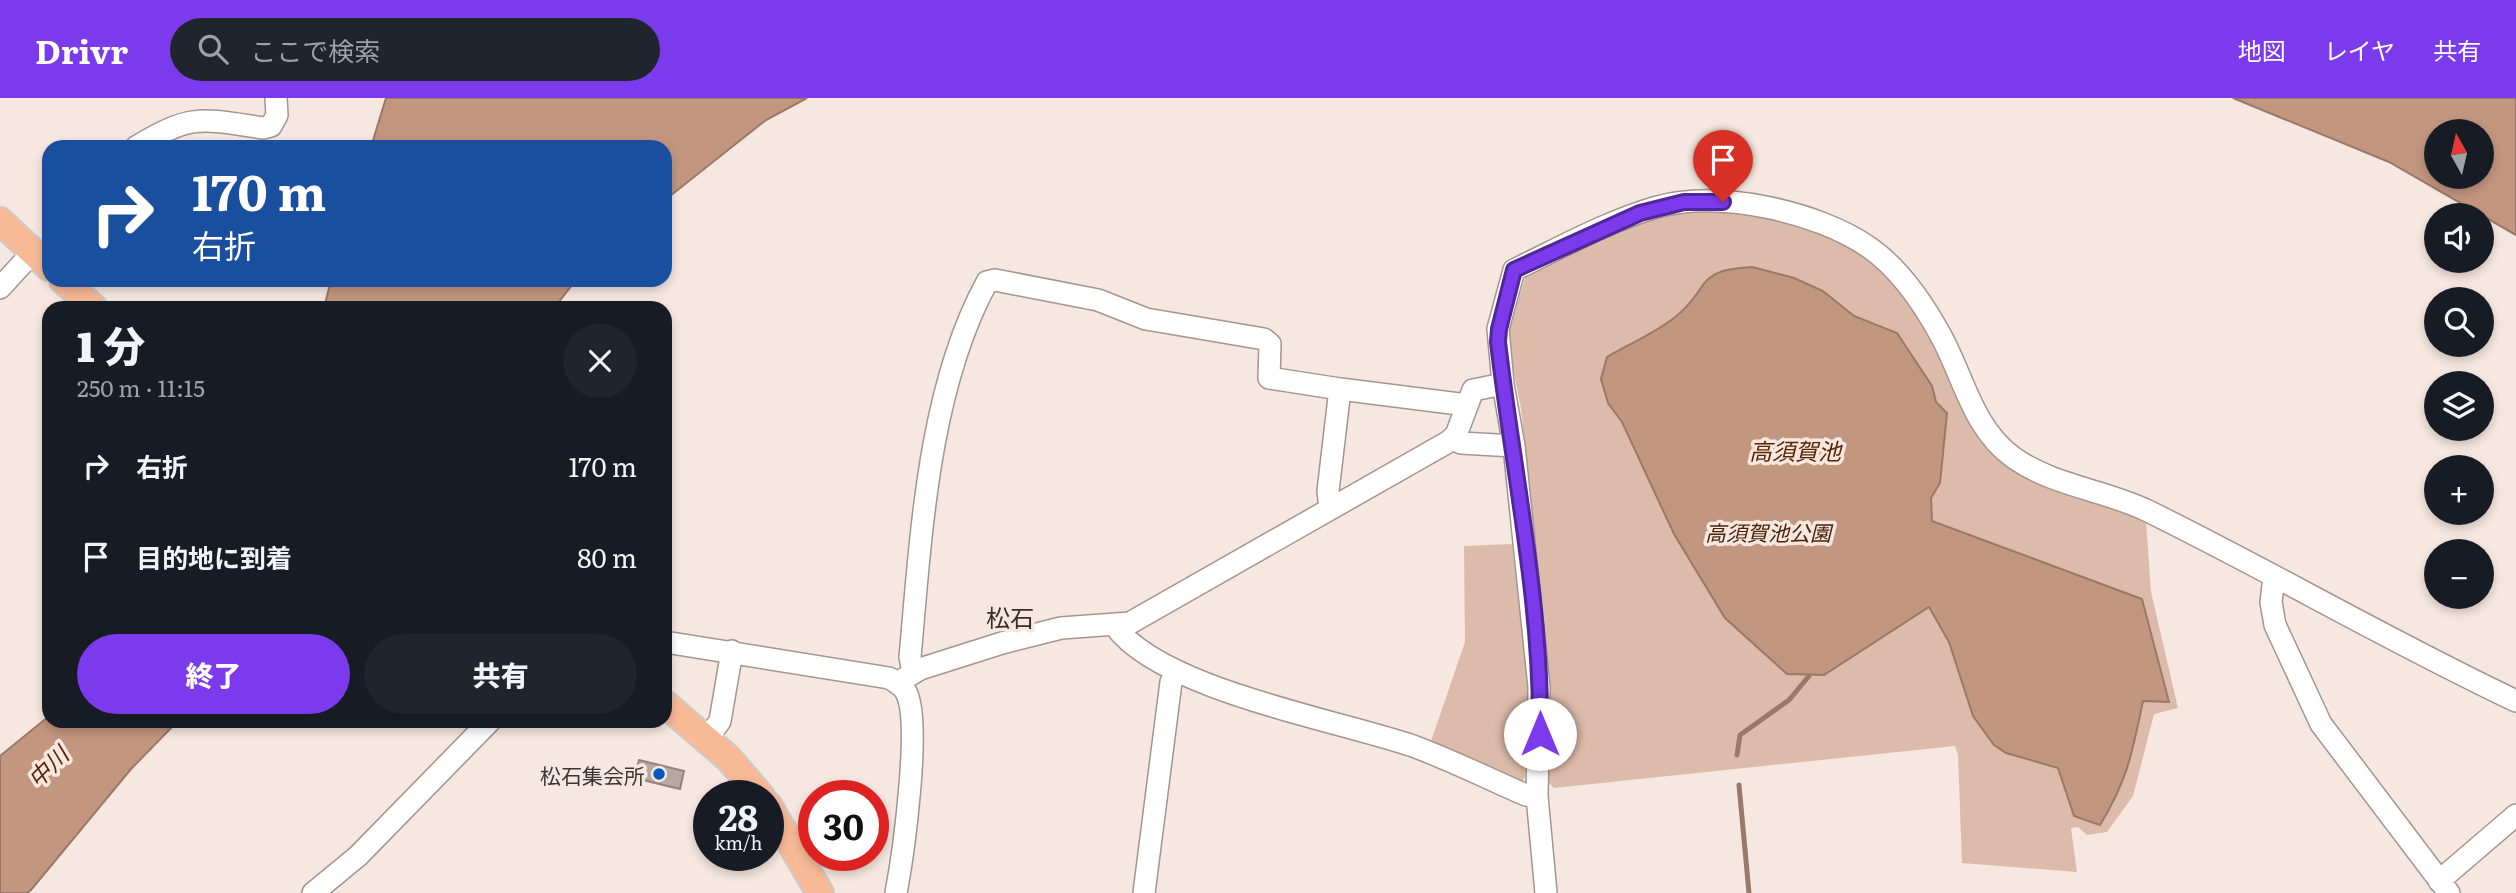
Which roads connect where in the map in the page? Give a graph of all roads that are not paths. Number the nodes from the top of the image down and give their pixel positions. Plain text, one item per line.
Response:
1 (276, 98) edge
2 (149, 140) edge
3 (0, 221) edge
4 (42, 258) edge
5 (42, 266) edge
6 (73, 287) edge
7 (0, 288) edge
8 (87, 301) edge
9 (1503, 384) junction
10 (1340, 389) junction
11 (1467, 405) junction
12 (1453, 438) junction
13 (1514, 446) junction
14 (1330, 508) junction
15 (2274, 577) junction
16 (1115, 626) junction
17 (672, 643) edge
18 (732, 651) junction
19 (1176, 672) junction
20 (905, 677) junction
21 (2516, 701) edge
22 (672, 710) edge
23 (483, 728) edge
24 (706, 739) junction
25 (747, 780) edge
26 (1536, 796) junction
27 (2516, 816) edge
28 (784, 832) edge
29 (2508, 837) edge
30 (2444, 887) edge
31 (313, 893) edge
32 (820, 893) edge
33 (896, 893) edge
34 (1144, 893) edge
35 (1546, 893) edge

1 - 2 street
3 - 4 main road
5 - 7 street
6 - 8 main road
9 - 11 street
9 - 13 street
9 - 15 street
10 - 11 street
10 - 14 street
10 - 20 street
11 - 12 street
12 - 13 street
12 - 14 street
13 - 26 street
14 - 16 street
15 - 21 street
15 - 30 street
16 - 19 street
16 - 20 street
17 - 18 street
18 - 20 street
18 - 24 street
19 - 26 street
19 - 34 street
20 - 33 street
22 - 24 main road
23 - 31 street
24 - 25 main road
26 - 35 street
27 - 29 street
28 - 32 main road
29 - 30 street

